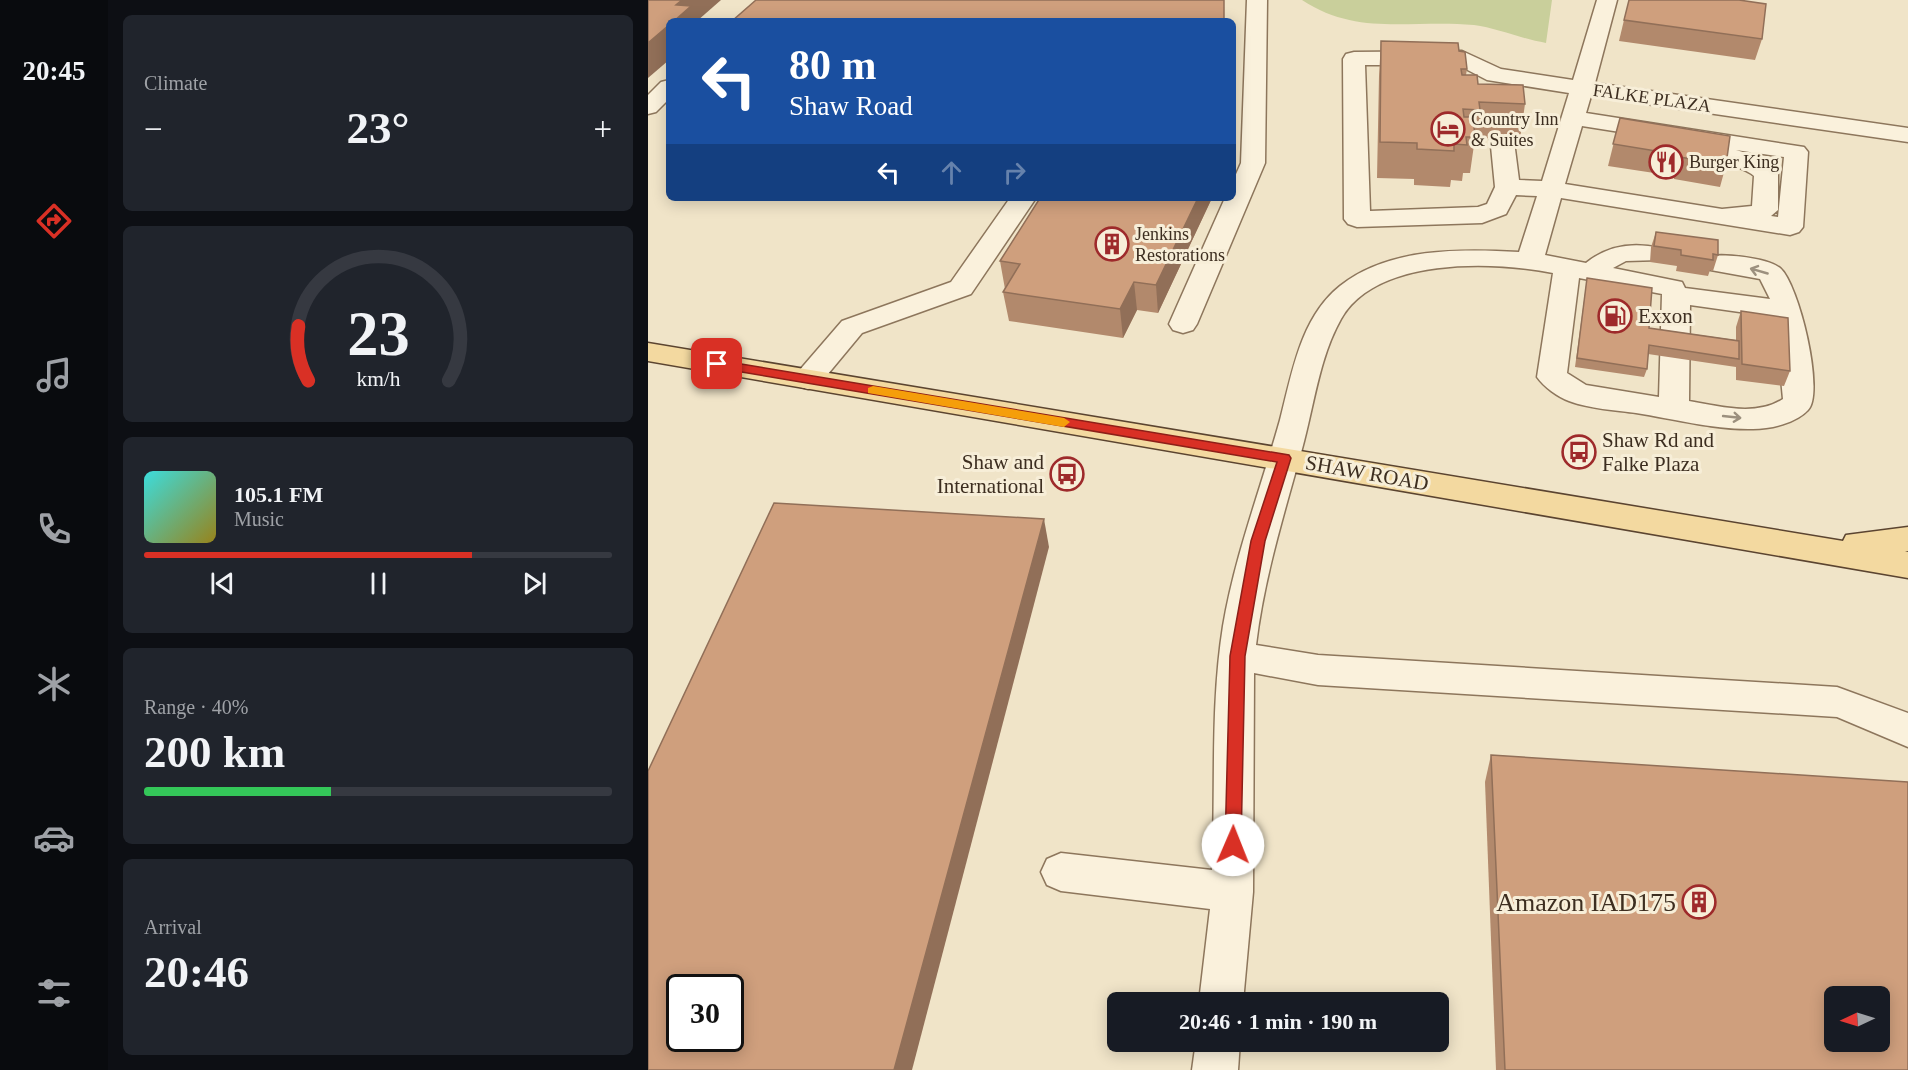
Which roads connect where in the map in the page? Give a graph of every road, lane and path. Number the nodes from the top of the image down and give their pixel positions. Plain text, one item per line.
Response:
1 (1257, 0) edge
2 (1607, 0) edge
3 (1495, 75) junction
4 (1582, 88) junction
5 (666, 90) edge
6 (648, 107) edge
7 (1573, 118) junction
8 (1243, 121) edge
9 (1622, 126) junction
10 (1908, 135) edge
11 (1507, 187) junction
12 (1550, 189) junction
13 (1021, 201) edge
14 (1634, 202) junction
15 (1651, 254) dead end
16 (1530, 260) junction
17 (1714, 263) edge
18 (1580, 270) junction
19 (1676, 295) junction
20 (1786, 310) junction
21 (1182, 324) dead end
22 (648, 352) edge
23 (808, 380) junction
24 (1674, 409) junction
25 (1284, 458) junction
26 (1908, 539) edge
27 (1805, 548) junction
28 (1908, 565) edge
29 (1238, 656) junction
30 (1908, 731) edge
31 (1061, 872) dead end
32 (1232, 892) junction
33 (1222, 992) edge
34 (1217, 1052) edge
35 (1215, 1070) edge

1 - 8 street
2 - 4 street
3 - 4 street
3 - 11 street
3 - 11 street
4 - 7 street, FALKE PLAZA
4 - 10 street, FALKE PLAZA
5 - 6 street
7 - 9 street
7 - 12 street, FALKE PLAZA
8 - 21 street
9 - 14 street
9 - 14 street
11 - 12 street
12 - 14 street
12 - 16 street, FALKE PLAZA
13 - 23 street
15 - 18 street
16 - 18 street
16 - 25 street
20 -> 17 street
18 - 19 street
18 - 24 street
19 - 20 street
19 - 24 street
24 -> 20 street
22 - 23 main road, SHAW ROAD
23 - 25 main road, SHAW ROAD
25 - 27 main road, SHAW ROAD
25 - 29 street
26 - 27 main road
27 - 28 main road, SHAW ROAD
29 - 30 street
29 - 32 street
31 - 32 street
32 - 33 street
34 - 35 street

